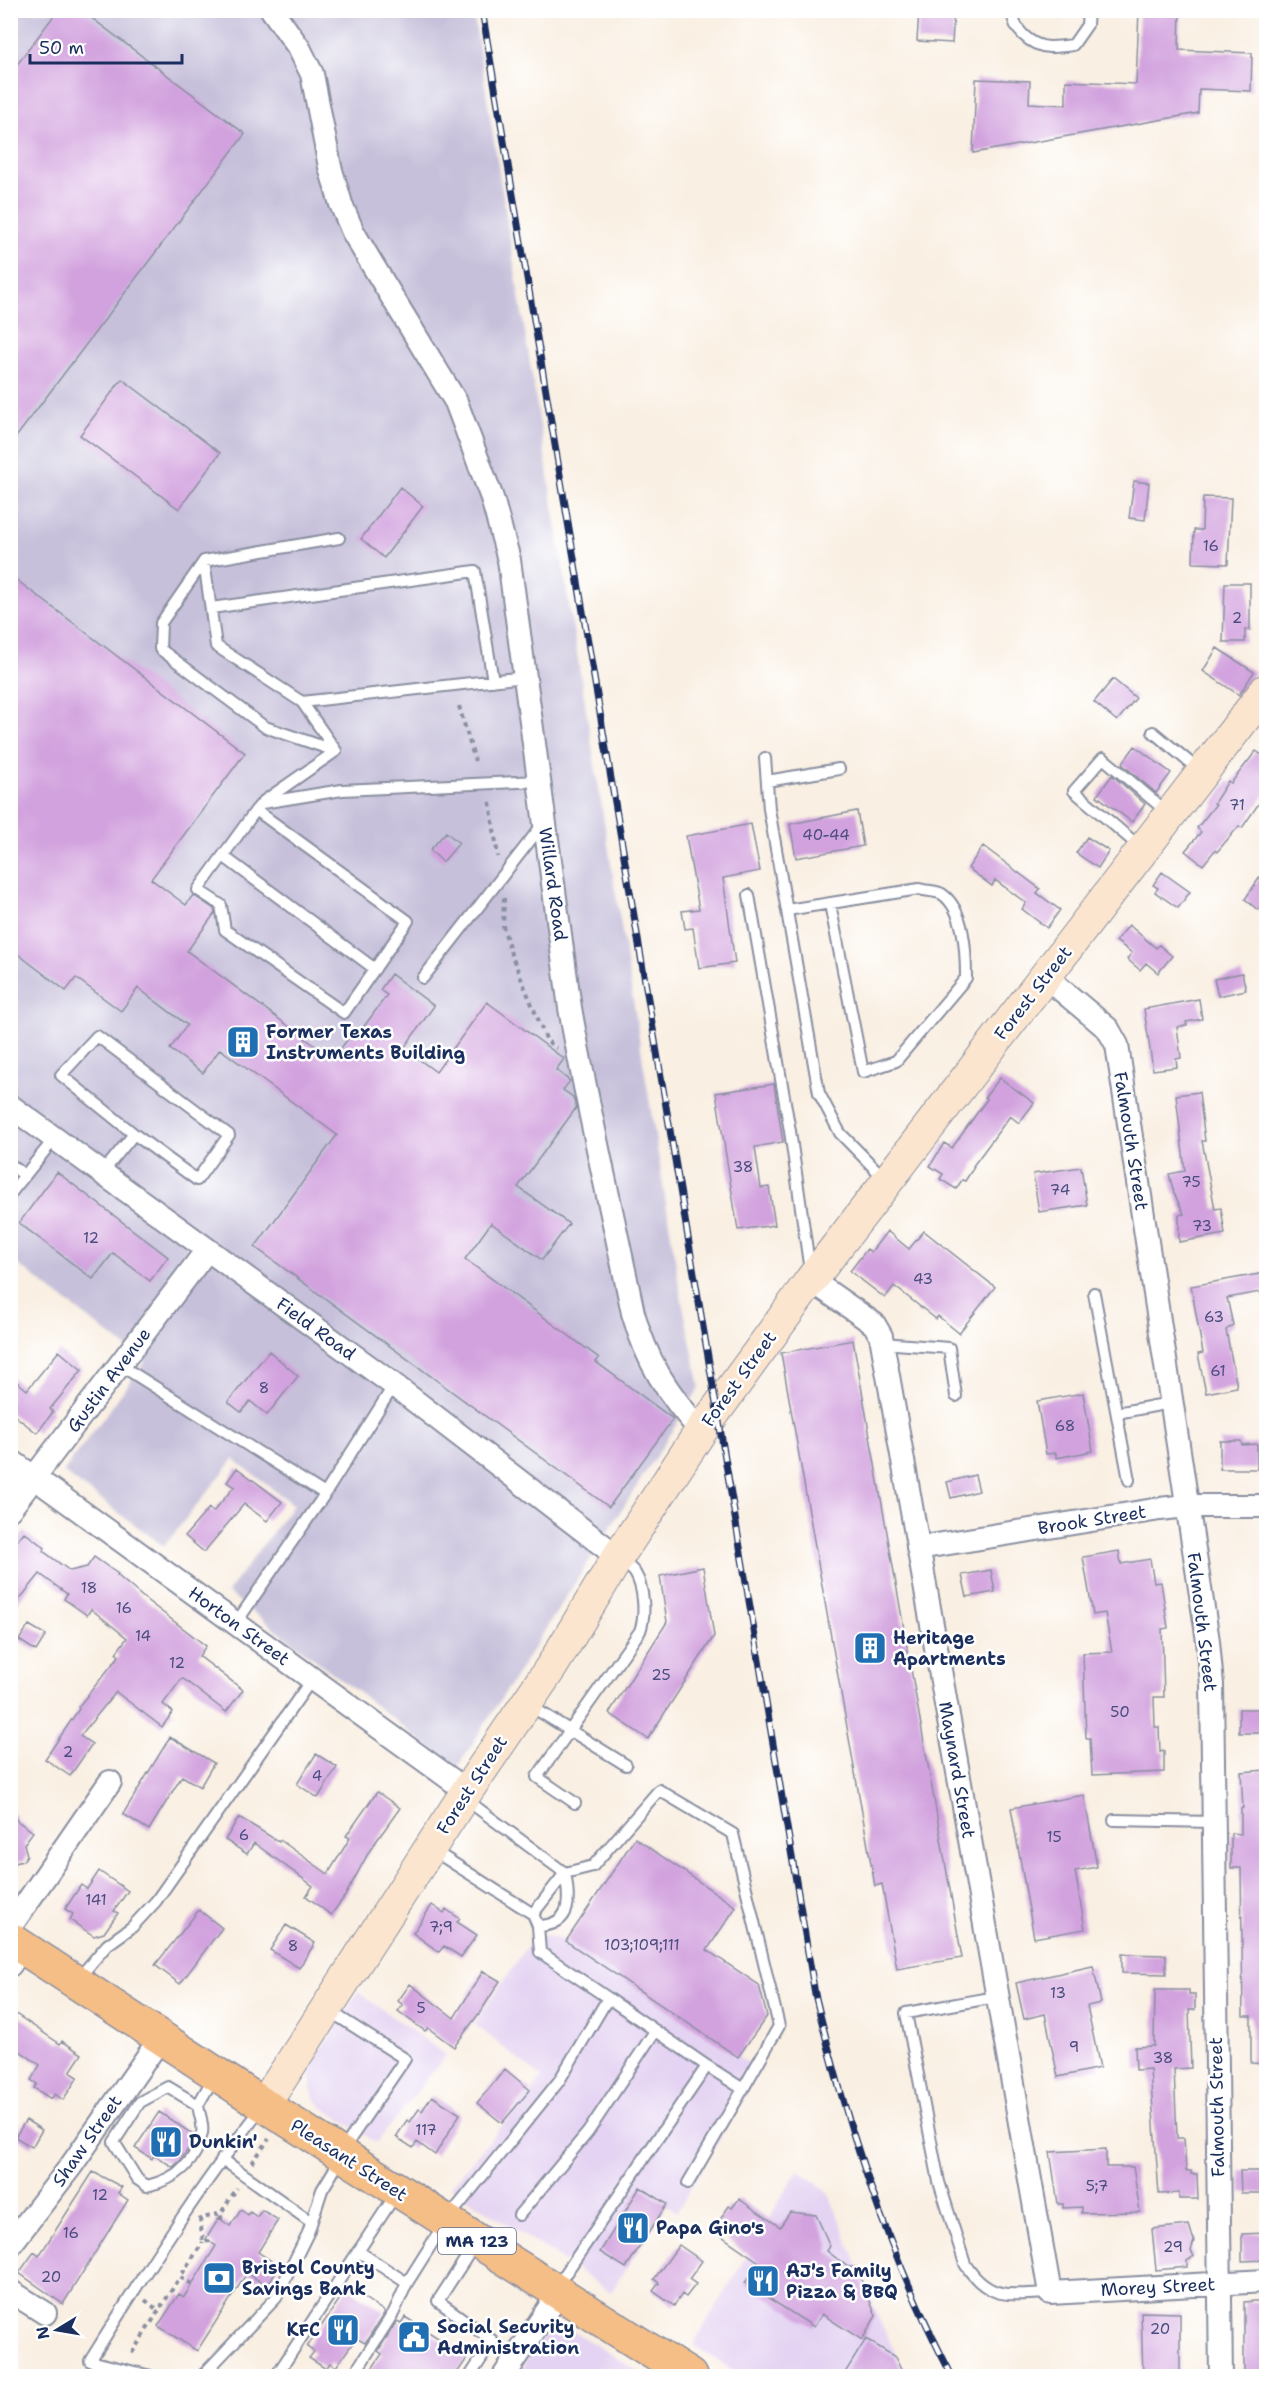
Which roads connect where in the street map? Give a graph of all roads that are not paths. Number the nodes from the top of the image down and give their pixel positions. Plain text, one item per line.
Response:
1 (272, 10) edge
2 (1012, 10) edge
3 (1088, 10) edge
4 (339, 538) dead end
5 (204, 561) junction
6 (211, 608) junction
7 (525, 677) junction
8 (493, 681) junction
9 (1266, 690) edge
10 (302, 702) junction
11 (1153, 732) dead end
12 (336, 751) junction
13 (765, 758) dead end
14 (839, 769) dead end
15 (1203, 773) junction
16 (539, 780) junction
17 (767, 782) junction
18 (259, 806) junction
19 (1171, 815) junction
20 (545, 822) junction
21 (1143, 850) junction
22 (223, 856) junction
23 (749, 895) dead end
24 (830, 904) junction
25 (787, 910) junction
26 (375, 969) junction
27 (1046, 977) junction
28 (423, 978) dead end
29 (10, 1106) edge
30 (134, 1134) junction
31 (55, 1138) junction
32 (10, 1164) edge
33 (102, 1173) junction
34 (24, 1175) junction
35 (887, 1181) junction
36 (10, 1194) edge
37 (207, 1250) junction
38 (811, 1280) junction
39 (1094, 1293) dead end
40 (882, 1342) junction
41 (120, 1365) junction
42 (394, 1384) junction
43 (956, 1396) dead end
44 (1170, 1403) junction
45 (1117, 1413) junction
46 (701, 1431) junction
47 (10, 1460) edge
48 (35, 1478) junction
49 (1129, 1480) dead end
50 (325, 1494) junction
51 (1186, 1506) junction
52 (1266, 1506) edge
53 (10, 1509) edge
54 (918, 1548) junction
55 (618, 1557) junction
56 (236, 1623) junction
57 (312, 1679) junction
58 (527, 1704) junction
59 (571, 1731) junction
60 (626, 1766) dead end
61 (110, 1782) dead end
62 (465, 1795) junction
63 (575, 1803) dead end
64 (1114, 1820) dead end
65 (1214, 1822) junction
66 (431, 1849) junction
67 (566, 1873) junction
68 (533, 1914) junction
69 (538, 1926) junction
70 (14, 1944) edge
71 (75, 1983) junction
72 (996, 1997) junction
73 (608, 1998) junction
74 (326, 2009) junction
75 (655, 2031) junction
76 (162, 2036) junction
77 (707, 2066) junction
78 (216, 2072) junction
79 (743, 2089) junction
80 (198, 2105) junction
81 (264, 2105) junction
82 (114, 2122) junction
83 (342, 2155) junction
84 (222, 2158) junction
85 (688, 2183) dead end
86 (398, 2191) junction
87 (519, 2215) dead end
88 (446, 2221) junction
89 (311, 2222) junction
90 (477, 2241) junction
91 (10, 2245) edge
92 (358, 2251) junction
93 (1266, 2281) edge
94 (407, 2283) junction
95 (1220, 2284) junction
96 (10, 2291) edge
97 (556, 2291) junction
98 (1050, 2293) junction
99 (45, 2313) dead end
100 (151, 2376) edge
101 (202, 2376) edge
102 (276, 2376) edge
103 (353, 2376) edge
104 (470, 2376) edge
105 (504, 2376) edge
106 (690, 2376) edge
107 (1221, 2376) edge

1 - 7 street, Willard Road
2 - 3 lane
4 - 5 lane
5 - 6 lane
5 - 12 lane
6 - 8 lane
6 - 10 lane
7 - 8 lane
7 - 16 street, Willard Road
8 - 10 lane
9 - 15 main road, Forest Street
10 - 12 lane
11 - 15 lane
12 - 18 lane
13 - 17 lane
14 - 17 lane
15 - 19 main road, Forest Street
16 - 18 lane
16 - 20 street, Willard Road
17 - 25 lane
18 - 22 lane
18 - 26 lane
19 - 21 main road, Forest Street
19 - 21 lane
20 - 28 lane
20 - 46 street, Willard Road
21 - 27 main road, Forest Street
22 - 26 lane
22 - 26 lane
23 - 38 lane
24 - 24 lane
24 - 25 lane
25 - 35 lane
27 - 35 main road, Forest Street
27 - 44 street, Falmouth Street
29 - 31 street, Field Road
30 - 30 lane
30 - 33 lane
31 - 33 street, Field Road
31 - 34 lane
32 - 34 lane
33 - 37 street, Field Road
34 - 36 lane
35 - 38 main road, Forest Street
37 - 41 street, Gustin Avenue
37 - 42 street, Field Road
38 - 40 street, Maynard Street
38 - 46 main road, Forest Street
39 - 45 lane
40 - 43 lane
40 - 54 street, Maynard Street
41 - 48 street, Gustin Avenue
41 - 50 lane
42 - 50 lane
42 - 55 street, Field Road
44 - 45 lane
44 - 51 street, Falmouth Street
45 - 49 lane
46 - 55 main road, Forest Street
47 - 48 street, Horton Street
48 - 53 street, Gustin Avenue
48 - 56 street, Horton Street
50 - 56 lane
51 - 52 street, Brook Street
51 - 54 street, Brook Street
51 - 65 street, Falmouth Street
54 - 72 street, Maynard Street
55 - 58 main road, Forest Street
55 - 59 lane
56 - 57 street, Horton Street
57 - 62 street, Horton Street
57 - 71 lane
58 - 59 lane
58 - 62 main road, Forest Street
59 - 60 lane
59 - 63 lane
61 - 70 street
62 - 66 main road, Forest Street
62 - 67 lane
64 - 65 lane
65 - 95 street, Falmouth Street
66 - 68 lane
66 - 74 main road, Forest Street
67 - 68 lane
67 - 69 lane
67 - 79 lane
68 - 69 lane
69 - 73 lane
70 - 71 highway, Pleasant Street / MA 123
71 - 76 highway, Pleasant Street / MA 123
72 - 98 street, Maynard Street
72 - 98 lane
73 - 75 lane
73 - 88 lane
74 - 81 main road, Forest Street
74 - 83 lane
75 - 77 lane
75 - 87 lane
76 - 78 highway, Pleasant Street / MA 123
76 - 82 street, Shaw Street
77 - 79 lane
77 - 97 lane
78 - 80 lane
78 - 81 highway, Pleasant Street / MA 123
79 - 85 lane
80 - 82 lane
80 - 82 lane
81 - 83 highway, Pleasant Street / MA 123
81 - 84 lane
82 - 91 street, Shaw Street
83 - 86 highway, Pleasant Street / MA 123
83 - 89 lane
84 - 89 lane
84 - 100 lane
86 - 88 highway, Pleasant Street / MA 123
86 - 92 lane
88 - 90 highway, Pleasant Street / MA 123
88 - 94 lane
89 - 101 lane
90 - 97 highway, Pleasant Street / MA 123
90 - 104 lane
92 - 94 lane
92 - 102 lane
93 - 95 street, Morey Street
94 - 103 lane
95 - 98 street, Morey Street
95 - 107 street, Falmouth Street
96 - 99 street
97 - 105 street
97 - 106 highway, Pleasant Street / MA 123

